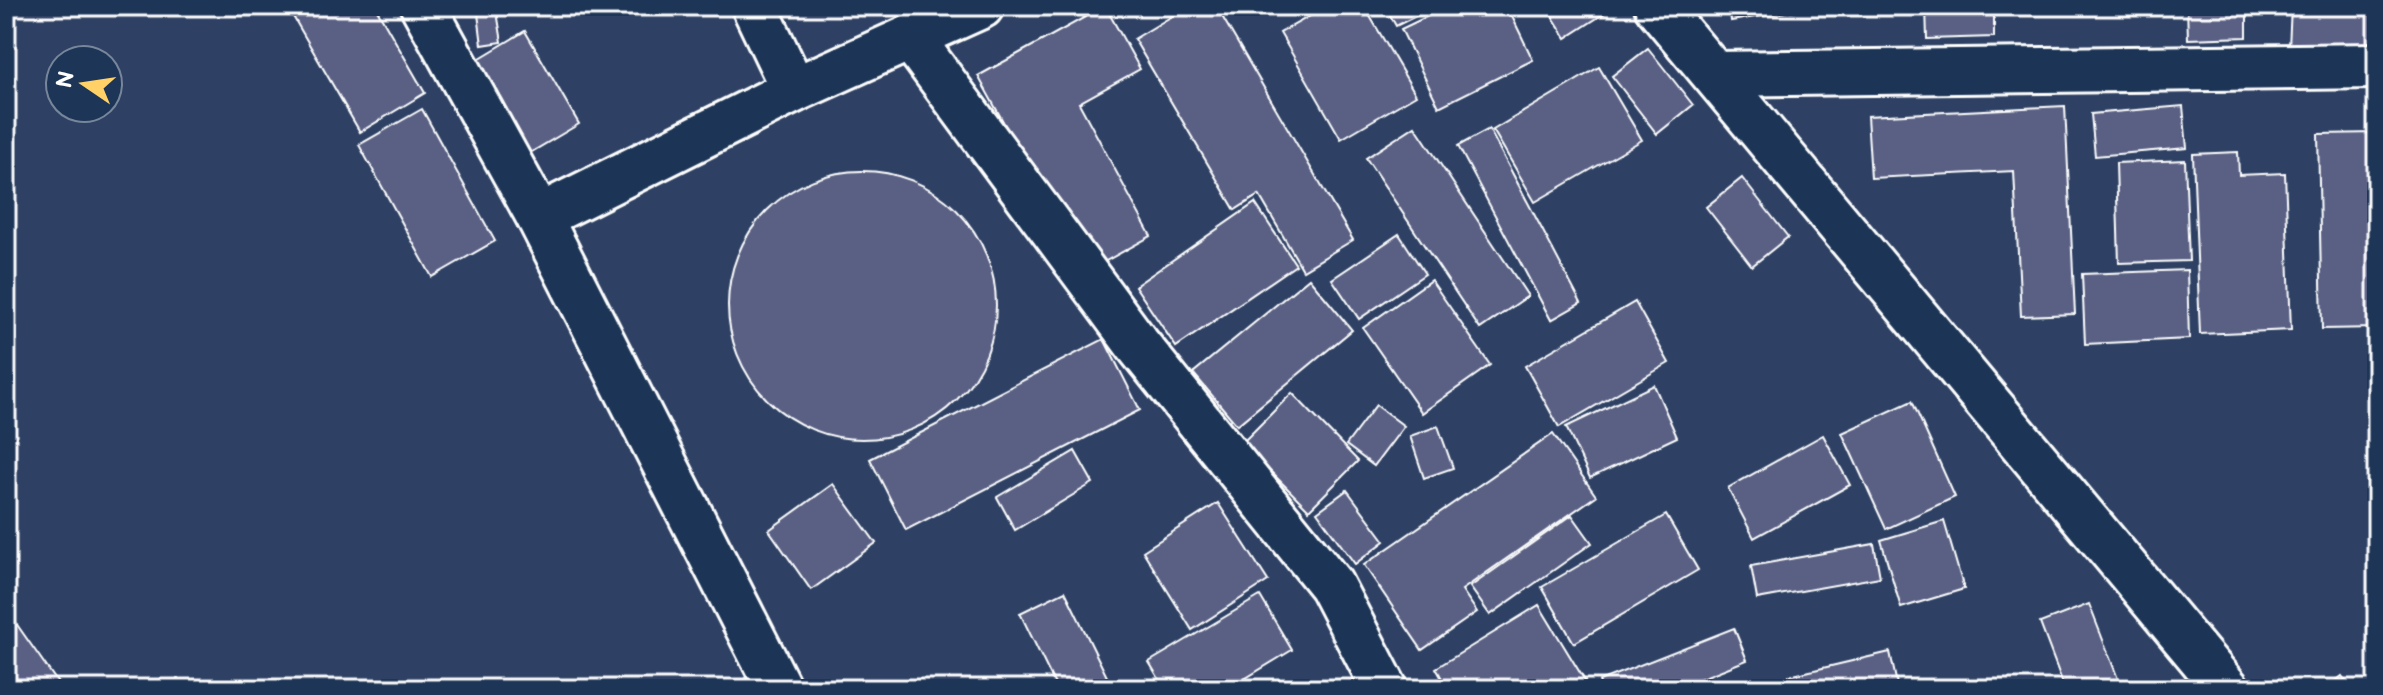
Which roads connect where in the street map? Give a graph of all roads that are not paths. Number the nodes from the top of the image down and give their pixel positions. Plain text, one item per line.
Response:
1 (423, 6) edge
2 (754, 6) edge
3 (981, 6) edge
4 (1657, 6) edge
5 (911, 38) junction
6 (2377, 66) edge
7 (1715, 74) junction
8 (794, 90) junction
9 (539, 217) junction
10 (779, 689) edge
11 (1385, 689) edge
12 (2227, 689) edge

1 - 9 street
2 - 8 street
3 - 5 street
4 - 7 street
5 - 8 street
5 - 11 street
6 - 7 street
7 - 12 street
8 - 9 street
9 - 10 street

